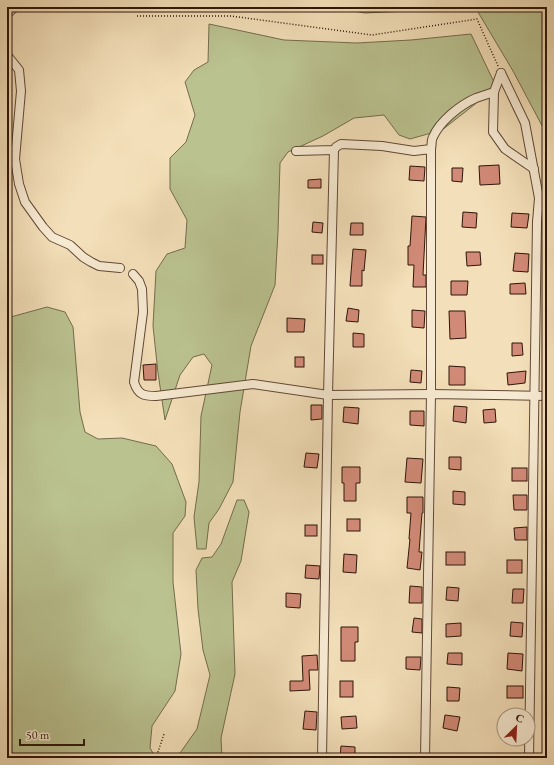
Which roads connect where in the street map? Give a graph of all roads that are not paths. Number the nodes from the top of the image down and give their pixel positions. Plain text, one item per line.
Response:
1 (14, 7) edge
2 (7, 14) edge
3 (7, 55) edge
4 (494, 92) junction
5 (431, 149) junction
6 (334, 150) junction
7 (296, 151) dead end
8 (534, 169) junction
9 (120, 268) dead end
10 (133, 274) dead end
11 (431, 394) junction
12 (328, 395) junction
13 (534, 396) junction
14 (547, 396) edge
15 (322, 758) edge
16 (425, 758) edge
17 (529, 758) edge

1 - 2 street
3 - 9 street
4 - 5 street
4 - 8 street
4 - 8 street
5 - 6 street
5 - 11 street
6 - 7 street
6 - 12 street
8 - 13 street
10 - 12 street
11 - 12 street
11 - 13 street
11 - 16 street
12 - 15 street
13 - 14 street
13 - 17 street

